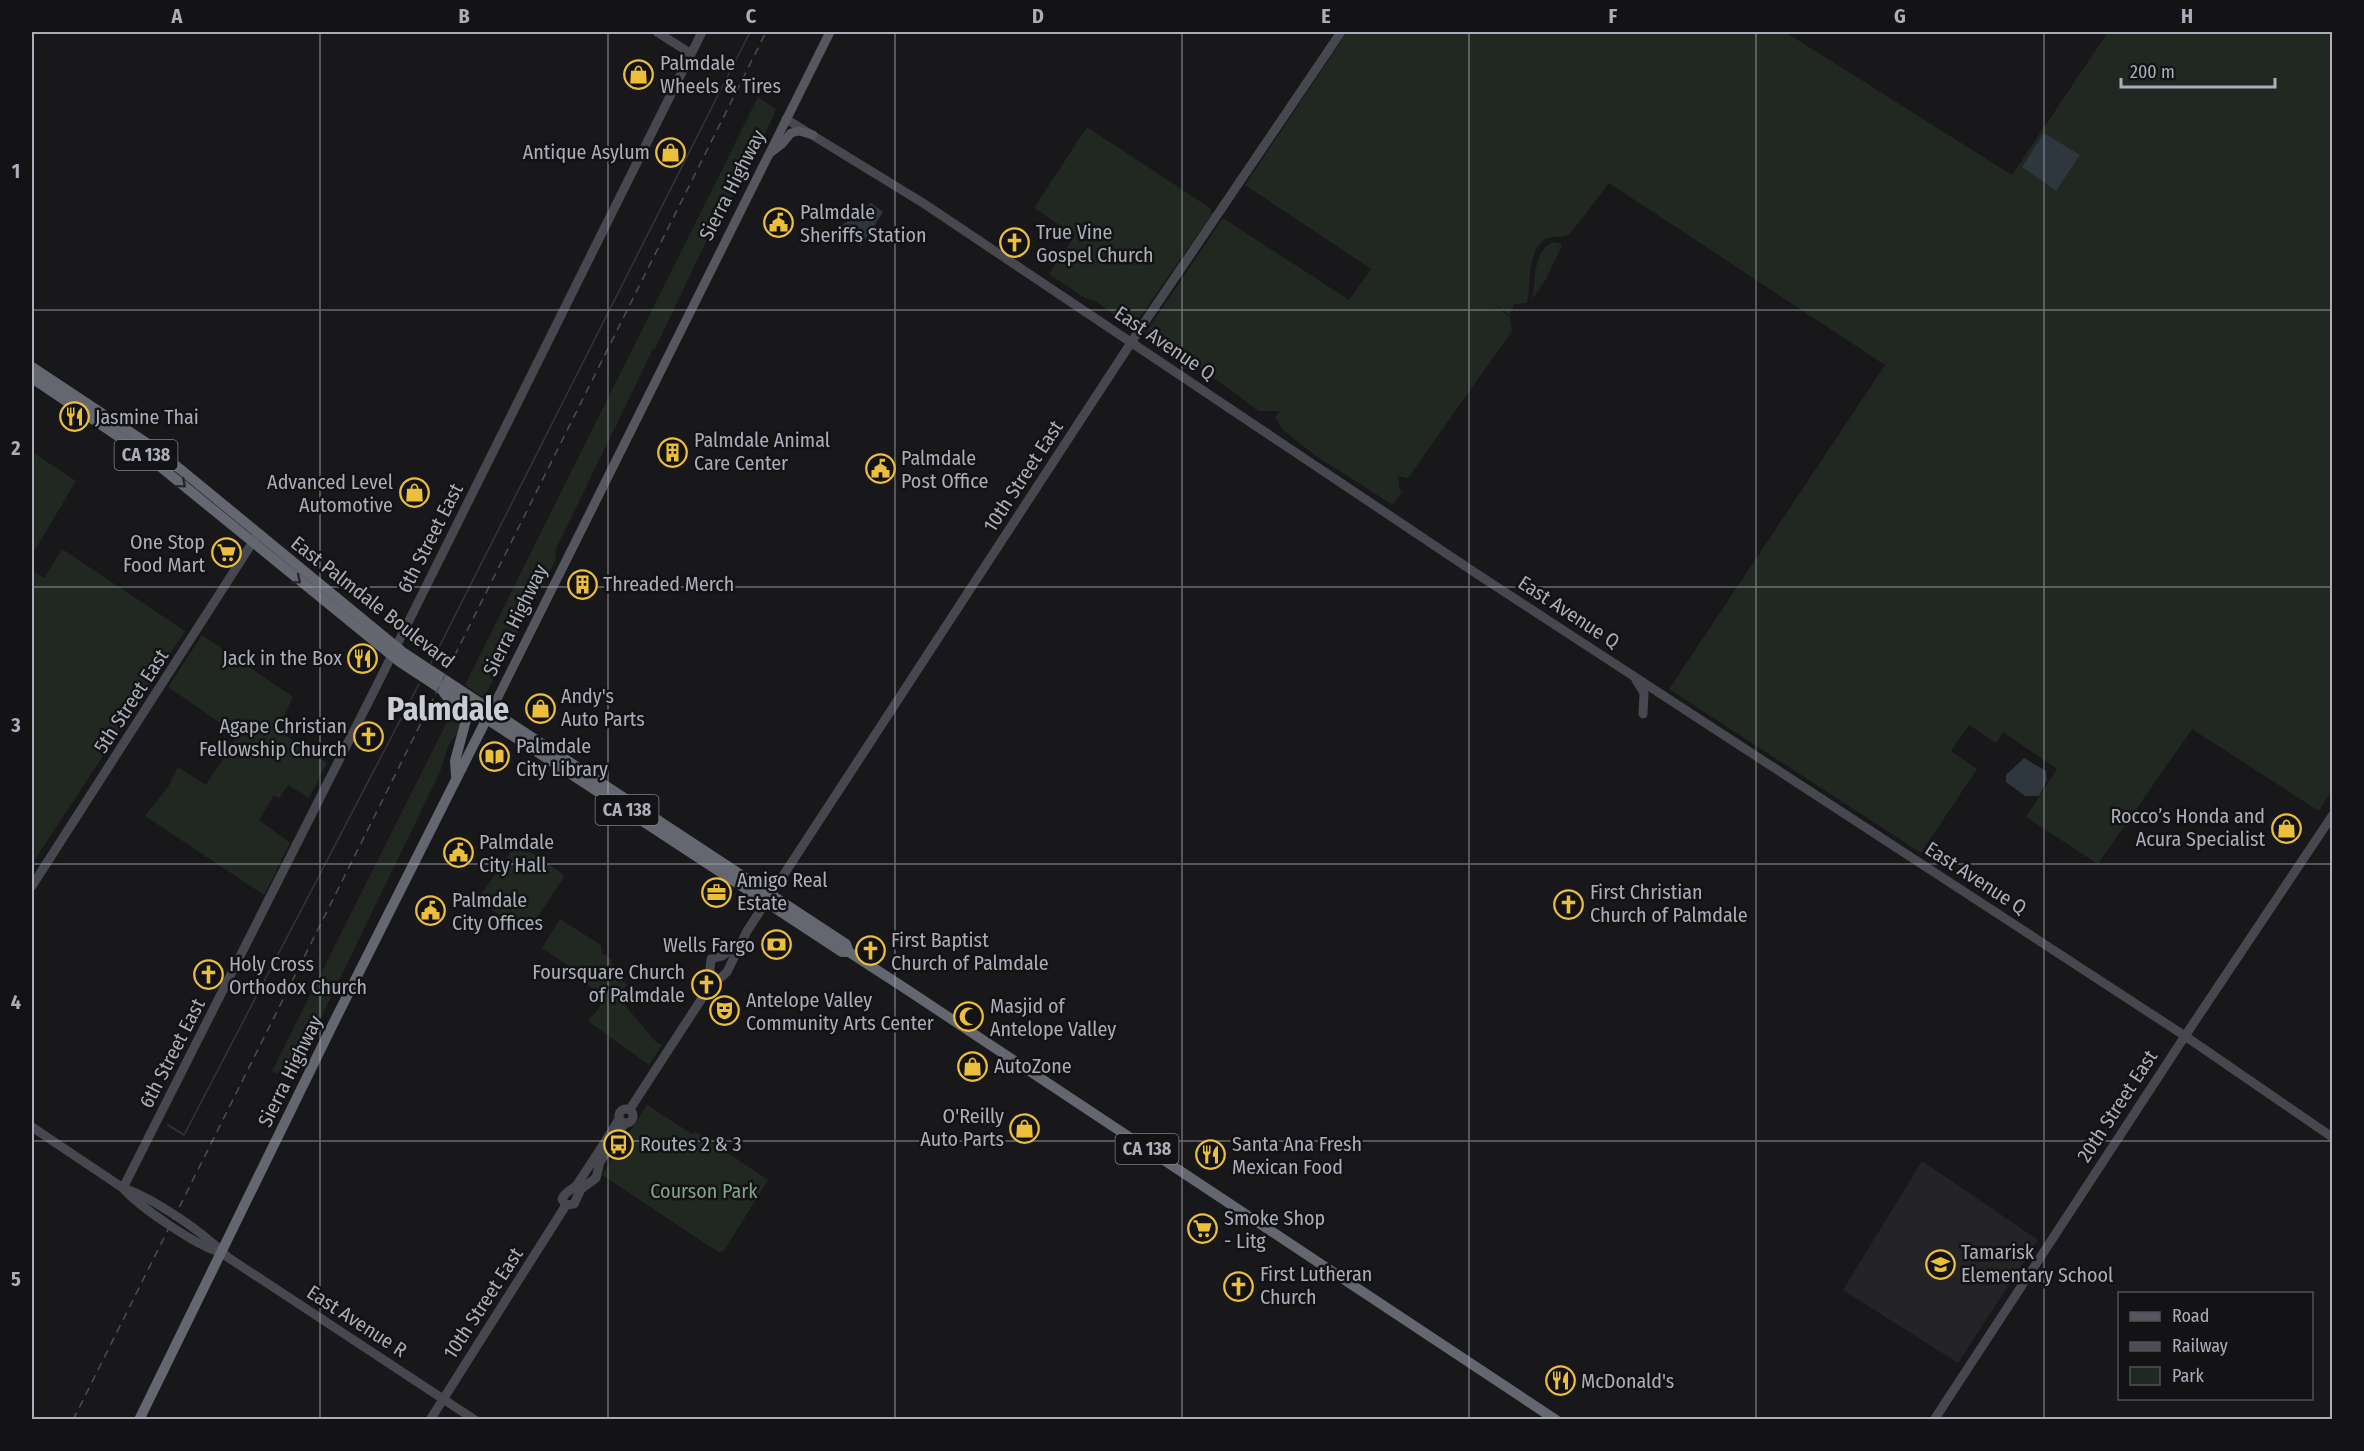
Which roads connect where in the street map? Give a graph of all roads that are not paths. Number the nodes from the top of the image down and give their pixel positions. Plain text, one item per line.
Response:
1 (657, 32) edge
2 (702, 32) edge
3 (830, 32) edge
4 (1341, 32) edge
5 (690, 53) junction
6 (786, 118) junction
7 (813, 135) junction
8 (768, 154) junction
9 (1132, 342) junction
10 (32, 367) edge
11 (32, 378) edge
12 (255, 538) junction
13 (394, 652) junction
14 (1633, 675) junction
15 (443, 690) junction
16 (1643, 714) dead end
17 (489, 715) junction
18 (456, 777) junction
19 (2332, 816) edge
20 (32, 886) edge
21 (768, 899) junction
22 (740, 943) junction
23 (722, 956) junction
24 (729, 966) junction
25 (716, 974) junction
26 (2185, 1036) junction
27 (32, 1127) edge
28 (2332, 1137) edge
29 (123, 1188) junction
30 (220, 1252) junction
31 (443, 1398) junction
32 (139, 1419) edge
33 (430, 1419) edge
34 (475, 1419) edge
35 (1556, 1419) edge
36 (1934, 1419) edge

1 - 5 main road
2 - 5 main road, 6th Street East
3 - 6 main road, Sierra Highway
4 - 9 main road, 10th Street East
5 - 13 main road, 6th Street East
6 - 7 main road, East Avenue Q
6 - 8 main road, Sierra Highway
7 - 8 main road
7 - 9 main road, East Avenue Q
8 - 17 main road, Sierra Highway
9 - 14 main road, East Avenue Q
9 - 21 main road, 10th Street East
10 - 12 highway, East Palmdale Boulevard / CA 138
11 -> 12 highway, East Palmdale Boulevard / CA 138
12 - 13 highway, East Palmdale Boulevard / CA 138
12 - 20 main road, 5th Street East
13 - 15 highway, East Palmdale Boulevard / CA 138
13 - 17 highway, East Palmdale Boulevard / CA 138
13 - 29 main road, 6th Street East
14 - 16 main road
14 - 26 main road, East Avenue Q
15 - 17 highway, East Palmdale Boulevard / CA 138
15 - 18 highway
17 - 18 highway, Sierra Highway
17 - 21 highway, East Palmdale Boulevard / CA 138
18 - 30 highway, Sierra Highway
19 - 26 main road, 20th Street East
21 - 22 main road, 10th Street East
21 - 35 highway, East Palmdale Boulevard / CA 138
22 - 23 main road, 10th Street East
22 - 24 main road, 10th Street East
23 - 24 main road
23 - 25 main road, 10th Street East
24 - 25 main road, 10th Street East
25 - 31 main road, 10th Street East
26 - 28 main road, East Avenue Q
26 - 36 main road, 20th Street East
27 - 29 main road, East Avenue R
29 - 30 main road, East Avenue R
30 - 31 main road, East Avenue R
30 - 32 highway, Sierra Highway
31 - 33 main road, 10th Street East
31 - 34 main road, East Avenue R

